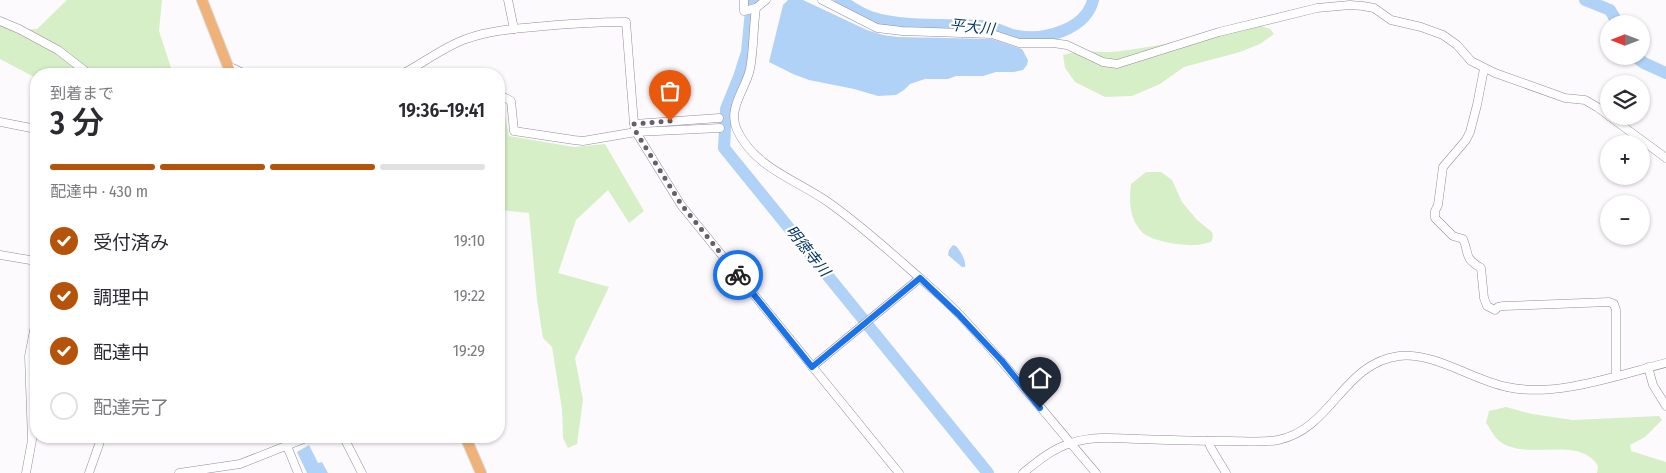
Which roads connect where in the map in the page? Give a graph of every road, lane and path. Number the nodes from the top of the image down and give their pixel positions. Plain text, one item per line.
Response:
1 (202, 0) edge
2 (508, 0) edge
3 (744, 0) edge
4 (766, 0) edge
5 (822, 0) edge
6 (756, 8) junction
7 (0, 21) edge
8 (514, 29) junction
9 (81, 68) edge
10 (229, 68) edge
11 (412, 68) edge
12 (1484, 69) junction
13 (505, 99) edge
14 (1600, 109) edge
15 (719, 118) dead end
16 (0, 122) edge
17 (1621, 125) edge
18 (30, 128) edge
19 (635, 128) junction
20 (720, 128) dead end
21 (1666, 158) edge
22 (0, 255) edge
23 (30, 260) edge
24 (920, 278) junction
25 (30, 351) edge
26 (1666, 363) edge
27 (812, 367) junction
28 (1648, 368) junction
29 (1616, 376) junction
30 (30, 384) edge
31 (1666, 406) edge
32 (1208, 441) junction
33 (31, 443) edge
34 (100, 443) edge
35 (294, 443) edge
36 (346, 443) edge
37 (468, 443) edge
38 (1070, 443) junction
39 (286, 446) junction
40 (239, 464) junction
41 (26, 473) edge
42 (89, 473) edge
43 (179, 473) edge
44 (243, 473) edge
45 (298, 473) edge
46 (362, 473) edge
47 (481, 473) edge
48 (898, 473) edge
49 (1023, 473) edge
50 (1096, 473) edge
51 (1226, 473) edge

1 - 10 main road
2 - 8 street
3 - 6 street
4 - 6 street
5 - 12 street
6 - 24 street
7 - 9 street
8 - 11 street
8 - 19 street
12 - 14 street
12 - 29 street
13 - 19 street
15 - 19 street
16 - 18 street
17 - 21 street
19 - 20 street
19 - 27 street
22 - 23 street
24 - 27 street
24 - 38 street
25 - 30 street
26 - 28 street
27 - 48 street
28 - 29 street
28 - 31 street
29 - 32 street
32 - 38 street
32 - 51 street
33 - 41 street
34 - 42 street
35 - 39 street
36 - 46 street
37 - 47 main road
38 - 49 street
38 - 50 street
39 - 40 street
39 - 45 street
40 - 43 street
40 - 44 street

